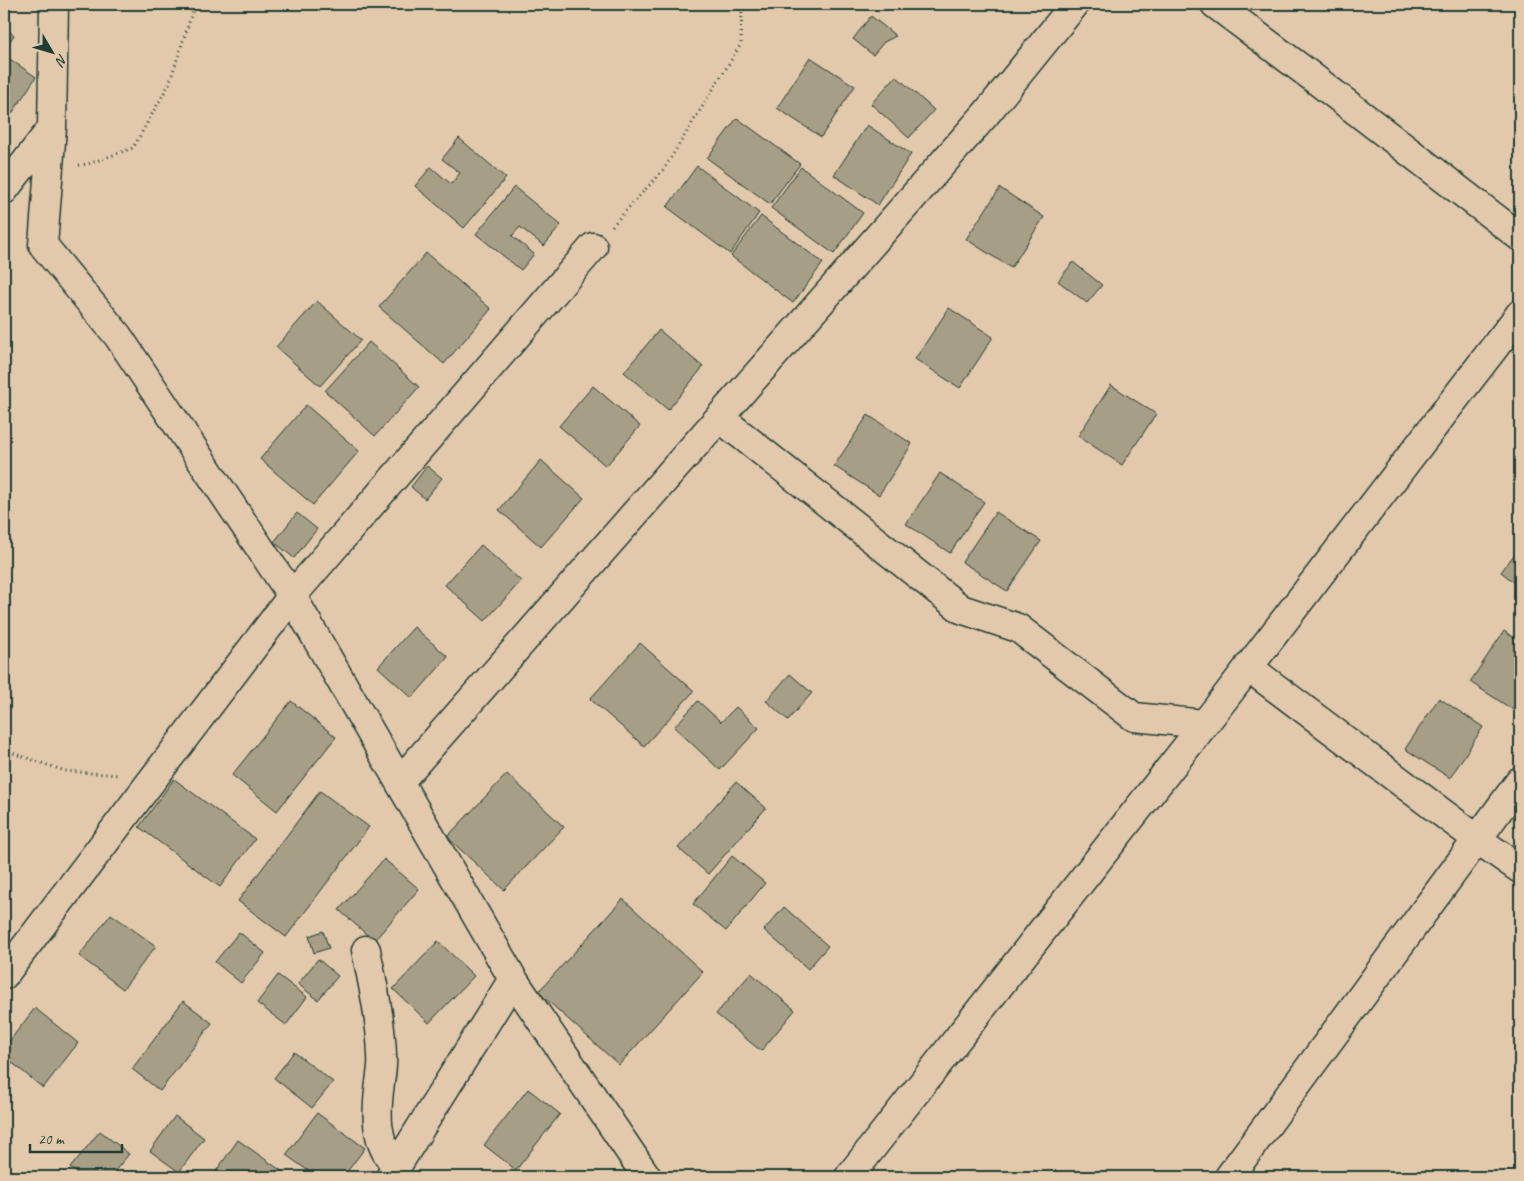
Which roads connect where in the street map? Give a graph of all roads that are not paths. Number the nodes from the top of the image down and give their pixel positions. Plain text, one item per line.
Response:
1 (54, 4) edge
2 (1075, 4) edge
3 (1215, 4) edge
4 (52, 128) junction
5 (4, 190) edge
6 (1520, 238) edge
7 (593, 247) road end
8 (1520, 314) edge
9 (720, 418) junction
10 (292, 596) junction
11 (1248, 667) junction
12 (1204, 724) junction
13 (400, 781) junction
14 (1520, 781) edge
15 (1477, 839) junction
16 (1520, 869) edge
17 (366, 950) dead end
18 (4, 975) edge
19 (513, 979) junction
20 (394, 1172) edge
21 (647, 1177) edge
22 (849, 1177) edge
23 (1229, 1177) edge

1 - 4 street
2 - 9 street
3 - 6 street
4 - 5 street
4 - 10 street
7 - 10 street
8 - 11 street
9 - 12 street
9 - 13 street
10 - 13 street
10 - 18 street
11 - 12 street
11 - 15 street
12 - 22 street
13 - 19 street
14 - 15 street
15 - 16 street
15 - 23 street
17 - 20 street
19 - 20 street
19 - 21 street

